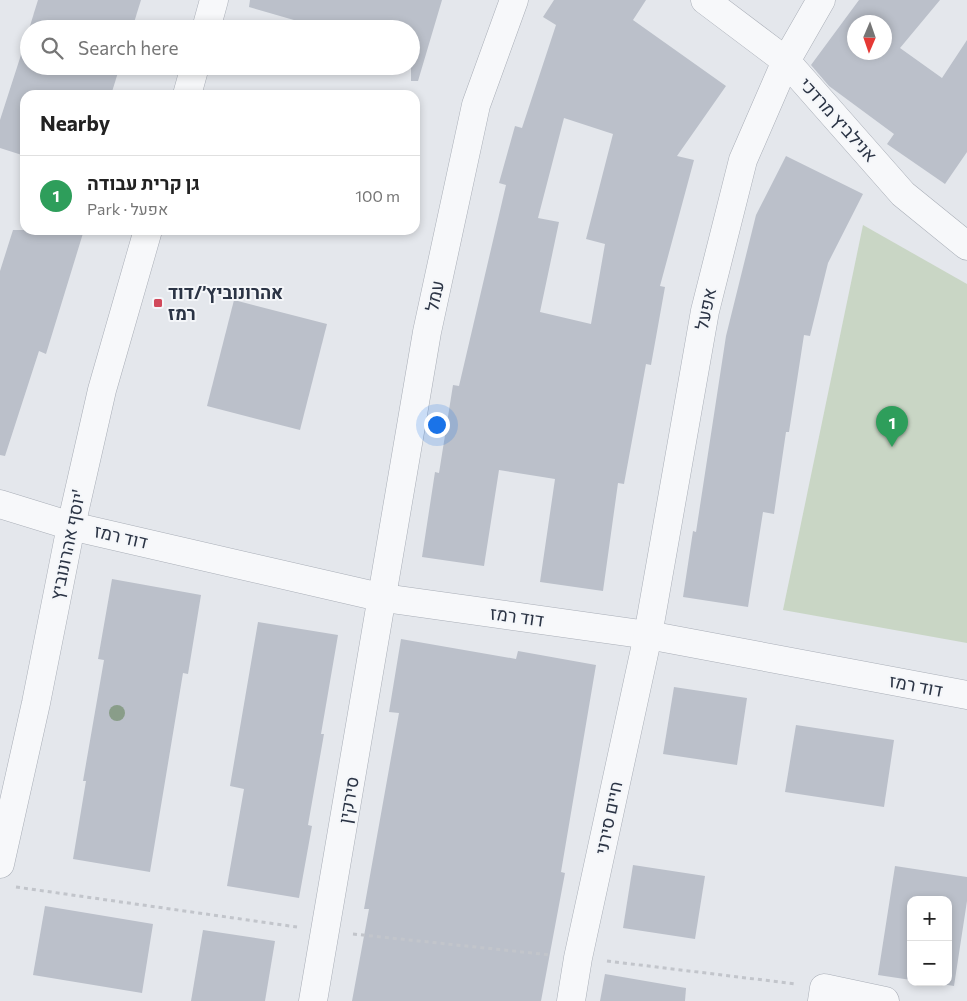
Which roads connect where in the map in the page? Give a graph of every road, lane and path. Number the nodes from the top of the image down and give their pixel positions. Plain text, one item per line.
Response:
1 (214, 0) edge
2 (514, 0) edge
3 (705, 0) edge
4 (821, 0) edge
5 (208, 20) edge
6 (786, 61) junction
7 (193, 75) edge
8 (188, 90) edge
9 (147, 235) edge
10 (967, 246) edge
11 (0, 504) edge
12 (70, 526) junction
13 (384, 598) junction
14 (648, 635) junction
15 (967, 695) edge
16 (5, 875) edge
17 (327, 931) junction
18 (578, 958) junction
19 (823, 994) edge
20 (313, 1001) edge
21 (571, 1001) edge
22 (884, 1001) edge

1 - 5 street
2 - 13 street, עמל
3 - 6 street, אנילביץ מרדכי
4 - 6 street, אפעל
6 - 10 street, אנילביץ מרדכי
6 - 14 street, אפעל
7 - 8 street
9 - 12 street, יוסף אהרונוביץ'
11 - 12 street, דוד רמז
12 - 13 street, דוד רמז
12 - 16 street, יוסף אהרונוביץ'
13 - 14 street, דוד רמז
13 - 17 street, סירקין
14 - 15 street, דוד רמז
14 - 18 street, חיים סירני
16 - 17 path
17 - 18 path
17 - 20 street, סירקין
18 - 19 path
18 - 21 street, חיים סירני
19 - 22 street

